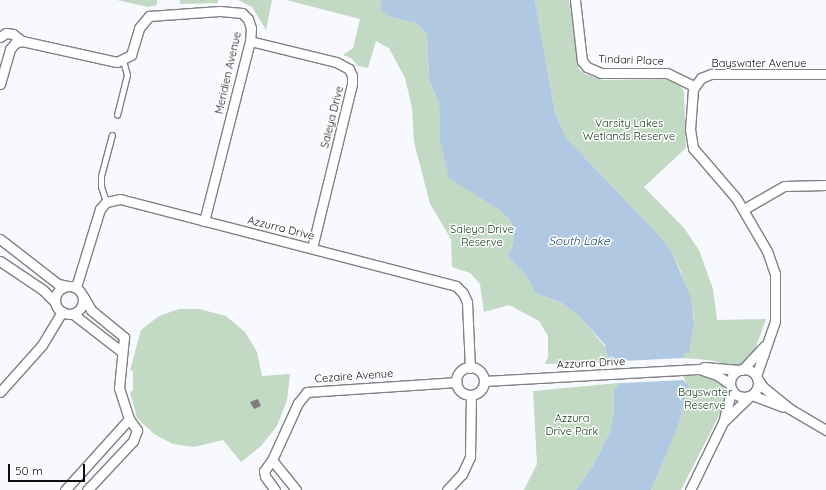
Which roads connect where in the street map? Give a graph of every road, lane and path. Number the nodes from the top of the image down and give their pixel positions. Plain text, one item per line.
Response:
1 (575, 0) edge
2 (0, 37) edge
3 (22, 41) junction
4 (250, 41) junction
5 (3, 60) edge
6 (123, 61) junction
7 (826, 74) edge
8 (0, 84) edge
9 (694, 86) junction
10 (117, 115) dead end
11 (112, 135) dead end
12 (826, 185) edge
13 (106, 202) junction
14 (744, 209) junction
15 (204, 221) junction
16 (0, 239) edge
17 (312, 248) junction
18 (0, 261) edge
19 (72, 287) junction
20 (83, 296) junction
21 (55, 302) junction
22 (62, 312) junction
23 (73, 314) junction
24 (768, 342) junction
25 (122, 352) junction
26 (470, 368) junction
27 (699, 369) junction
28 (741, 370) junction
29 (757, 378) junction
30 (484, 381) junction
31 (457, 382) junction
32 (731, 387) junction
33 (0, 392) edge
34 (471, 395) junction
35 (750, 396) junction
36 (790, 409) junction
37 (129, 419) junction
38 (723, 422) junction
39 (826, 430) edge
40 (272, 460) junction
41 (292, 489) edge
42 (65, 490) edge
43 (87, 490) edge
44 (274, 490) edge
45 (447, 490) edge
46 (690, 490) edge

1 - 9 street, Tindari Place
2 - 3 street
3 - 5 street
3 - 6 street
4 - 6 street, Meridien Avenue
4 - 15 street, Meridien Avenue
4 - 17 street, Saleya Drive
5 - 8 street
6 - 10 lane
7 - 9 street, Bayswater Avenue
9 - 14 street
11 - 13 lane
12 - 14 street
13 - 15 street, Azzurra Drive
13 - 19 street
14 - 24 street
15 - 17 street, Azzurra Drive
16 - 19 street
17 - 26 street, Azzurra Drive
18 - 21 street
19 - 20 street
19 - 21 street
20 - 23 street
20 - 25 street
21 - 22 street
22 - 23 street
22 - 33 street
23 - 25 street
24 - 28 street
24 - 29 street
25 - 37 street
26 - 30 street
26 - 31 street
27 - 28 street
27 - 30 street, Azzurra Drive
27 - 32 street
28 - 29 street
28 - 32 street
29 - 35 street
29 - 36 street
30 - 34 street
31 - 34 street
31 - 40 street, Cezaire Avenue
32 - 35 street
32 - 38 street
34 - 45 street
35 - 36 street
35 - 38 street
36 - 39 street
37 - 42 street
37 - 43 street
38 - 46 street
40 - 41 street
40 - 44 street

